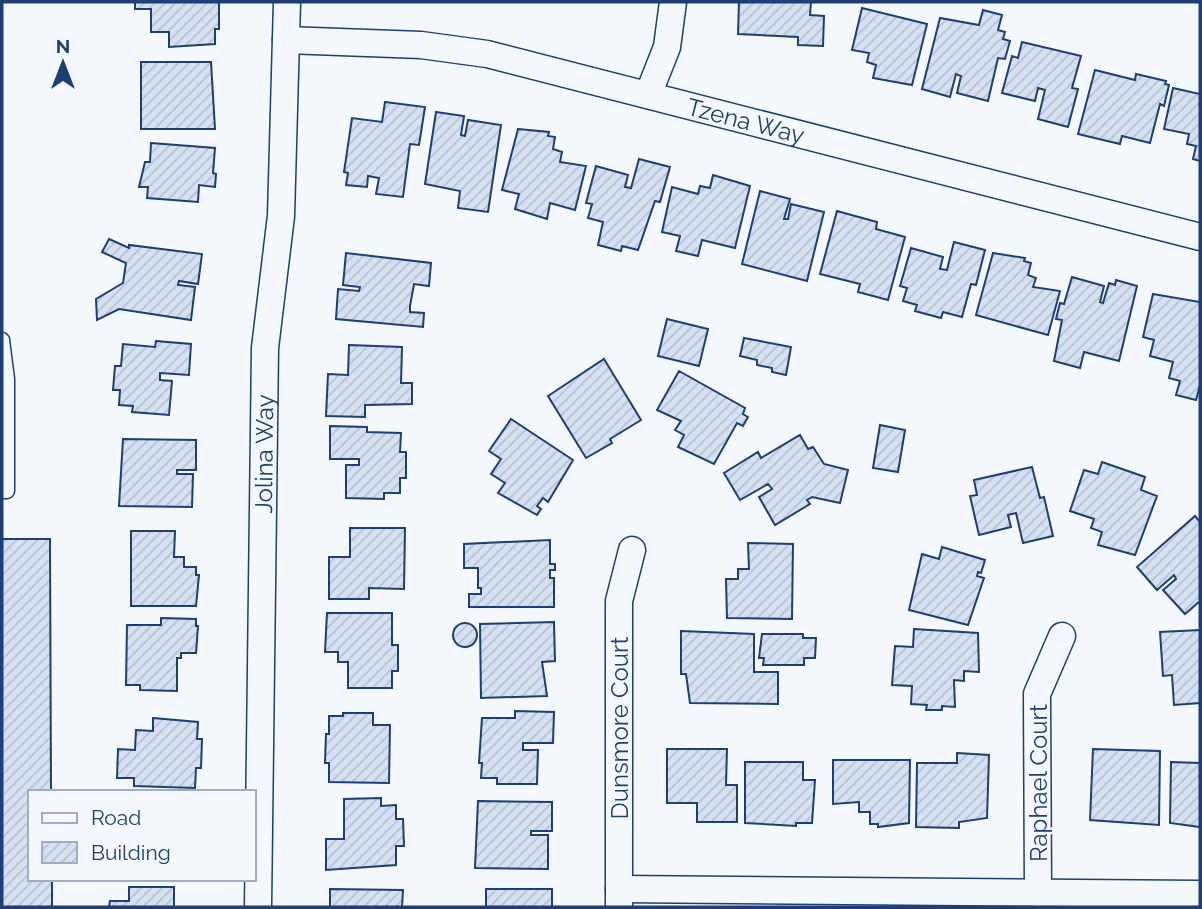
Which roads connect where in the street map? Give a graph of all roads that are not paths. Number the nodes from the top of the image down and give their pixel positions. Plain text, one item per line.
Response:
1 (286, 2) edge
2 (673, 2) edge
3 (286, 40) junction
4 (648, 95) junction
5 (1200, 237) edge
6 (2, 340) edge
7 (2, 491) edge
8 (632, 550) dead end
9 (1062, 636) dead end
10 (1038, 893) junction
11 (1200, 894) edge
12 (619, 898) edge
13 (258, 907) edge

1 - 3 street, Jolina Way
2 - 4 street
3 - 4 street, Tzena Way
3 - 13 street, Jolina Way
4 - 5 street, Tzena Way
6 - 7 lane
8 - 12 street, Dunsmore Court
9 - 10 street, Raphael Court
10 - 11 street
10 - 12 street

